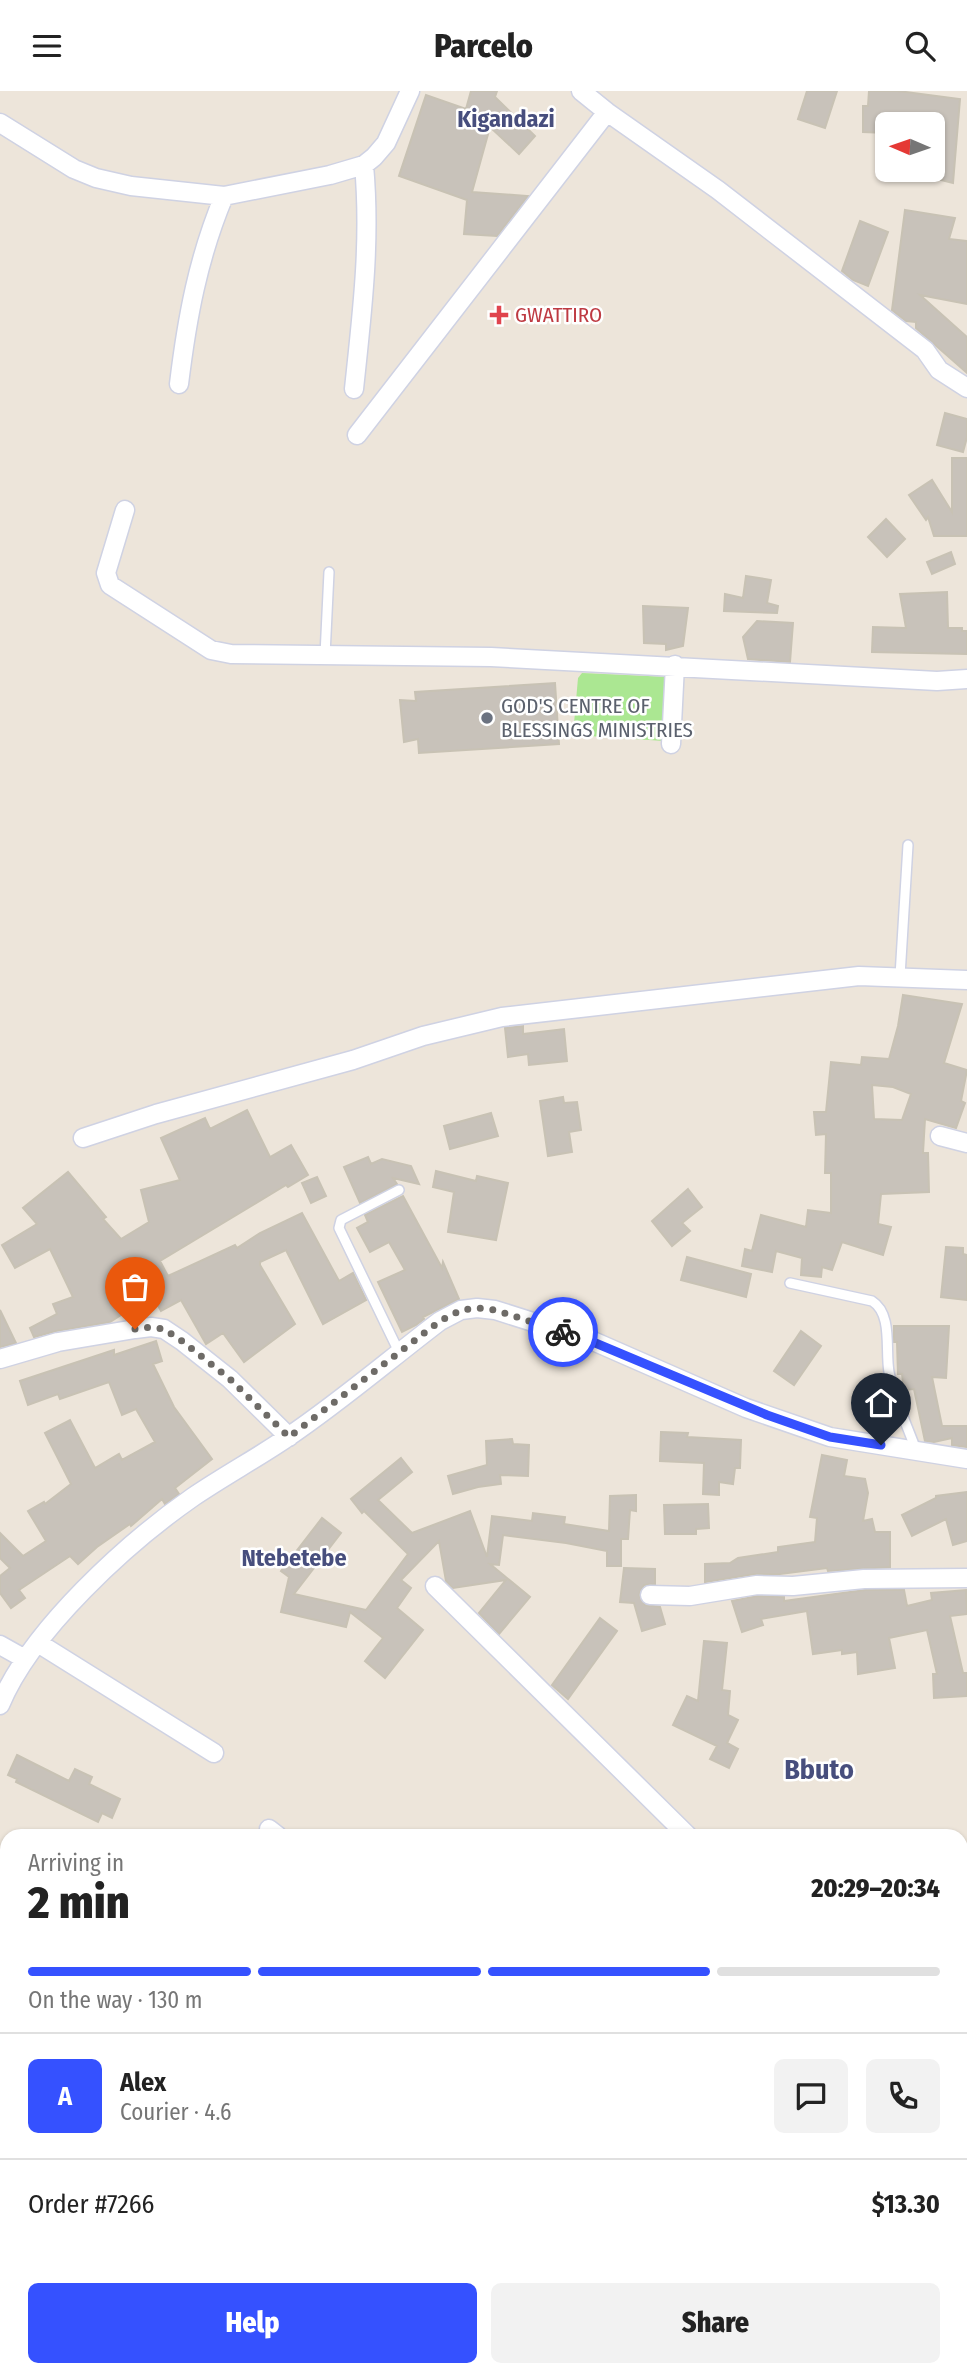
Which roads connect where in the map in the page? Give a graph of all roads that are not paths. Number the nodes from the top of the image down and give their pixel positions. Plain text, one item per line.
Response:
1 (410, 91) edge
2 (581, 91) edge
3 (607, 112) junction
4 (0, 123) edge
5 (364, 165) junction
6 (224, 196) junction
7 (179, 384) dead end
8 (967, 388) edge
9 (354, 389) dead end
10 (357, 435) dead end
11 (125, 510) dead end
12 (329, 572) dead end
13 (325, 655) junction
14 (675, 665) junction
15 (967, 679) edge
16 (671, 744) dead end
17 (908, 845) dead end
18 (900, 976) junction
19 (967, 980) edge
20 (940, 1136) dead end
21 (83, 1138) dead end
22 (967, 1143) edge
23 (400, 1190) dead end
24 (790, 1283) dead end
25 (398, 1352) junction
26 (0, 1359) edge
27 (289, 1437) junction
28 (916, 1450) junction
29 (967, 1459) edge
30 (967, 1579) edge
31 (435, 1586) dead end
32 (650, 1595) dead end
33 (38, 1643) junction
34 (0, 1645) edge
35 (25, 1659) junction
36 (0, 1705) edge
37 (214, 1753) dead end
38 (681, 1829) edge

1 - 5 street
2 - 3 street
3 - 8 street
3 - 10 street
4 - 6 street
5 - 6 street
5 - 9 street
6 - 7 street
11 - 13 street
12 - 13 lane
13 - 14 street
14 - 15 street
14 - 16 street
17 - 18 lane
18 - 19 street
18 - 21 street
20 - 22 street
23 - 25 lane
24 - 28 lane
25 - 27 street
25 - 28 street
26 - 27 street
27 - 33 street
28 - 29 street
30 - 32 street
31 - 38 street
33 - 35 street
33 - 37 street
34 - 35 street
35 - 36 street

